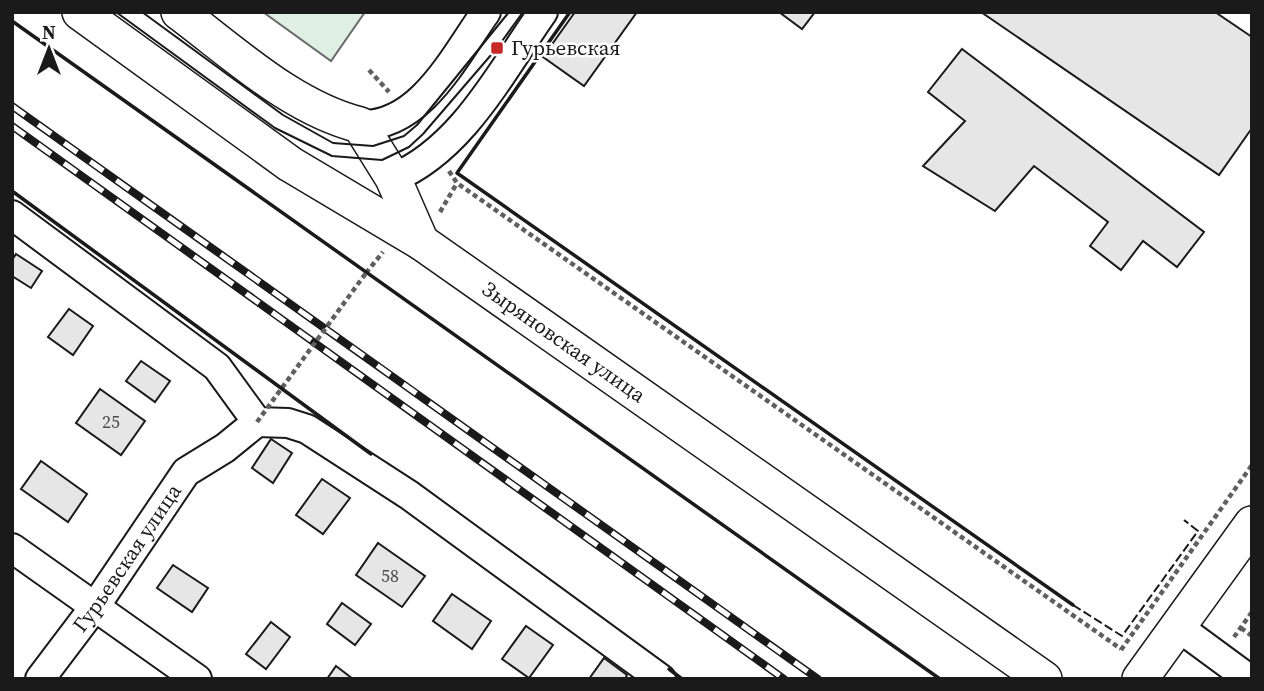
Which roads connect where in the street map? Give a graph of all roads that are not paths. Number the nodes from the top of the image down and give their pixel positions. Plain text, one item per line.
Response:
1 (80, 12) edge
2 (178, 12) edge
3 (486, 12) edge
4 (543, 12) edge
5 (360, 125) junction
6 (290, 164) junction
7 (393, 178) junction
8 (12, 215) edge
9 (421, 242) junction
10 (257, 422) junction
11 (1252, 524) edge
12 (12, 548) edge
13 (96, 606) junction
14 (1177, 626) junction
15 (1128, 669) edge
16 (40, 679) edge
17 (197, 679) edge
18 (661, 679) edge
19 (1044, 679) edge
20 (1249, 679) edge

1 - 6 main road, Зыряновская улица
2 - 5 main road
3 - 5 street
4 - 7 street
5 - 7 main road
6 - 7 main road
6 - 9 main road, Зыряновская улица
7 - 9 main road
8 - 10 street
9 - 19 main road, Зыряновская улица
10 - 13 street, Гурьевская улица
10 - 18 street
11 - 14 main road
12 - 13 street
13 - 16 street, Гурьевская улица
13 - 17 street
14 - 15 main road
14 - 20 street

